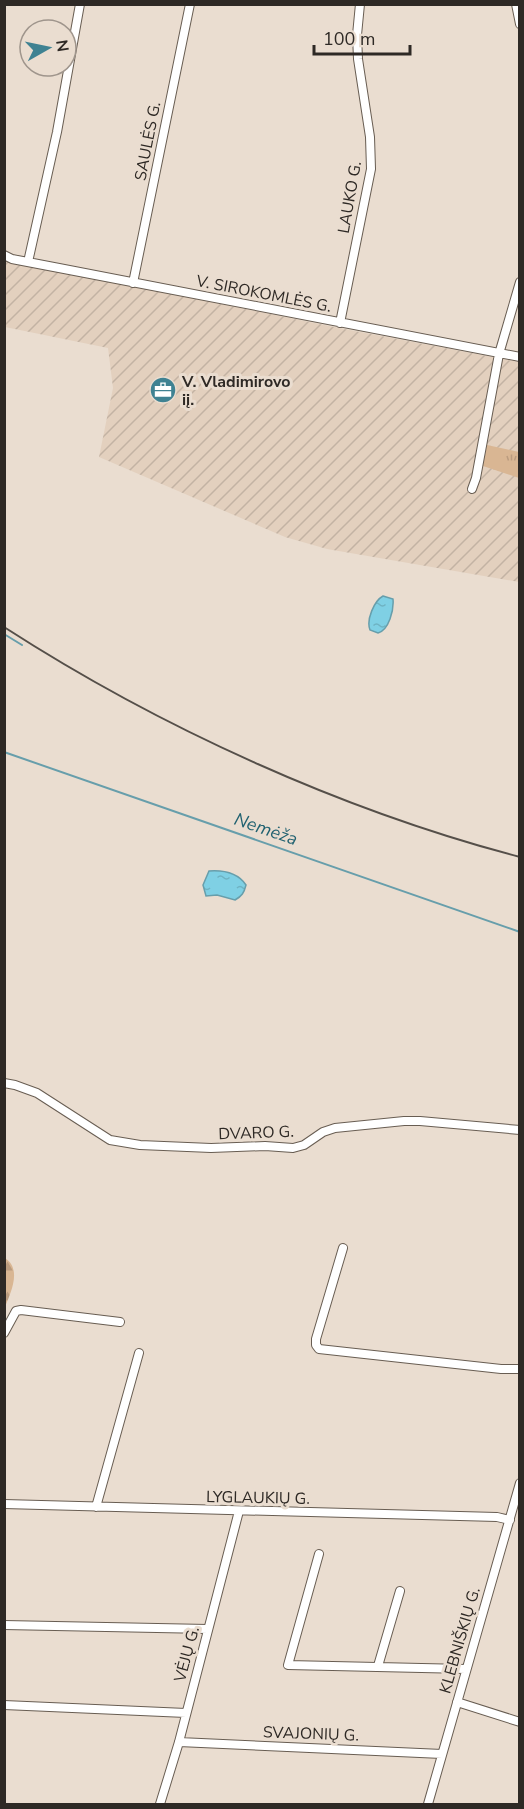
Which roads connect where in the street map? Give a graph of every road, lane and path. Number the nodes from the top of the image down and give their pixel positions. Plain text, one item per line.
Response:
1 (80, 4) edge
2 (190, 4) edge
3 (360, 4) edge
4 (516, 4) edge
5 (519, 24) edge
6 (4, 255) edge
7 (28, 262) junction
8 (519, 282) edge
9 (133, 283) junction
10 (340, 323) junction
11 (499, 354) junction
12 (519, 357) edge
13 (472, 489) dead end
14 (4, 1083) edge
15 (519, 1130) edge
16 (343, 1248) dead end
17 (120, 1322) dead end
18 (4, 1333) edge
19 (139, 1353) dead end
20 (519, 1369) edge
21 (519, 1484) edge
22 (4, 1504) edge
23 (96, 1507) junction
24 (239, 1511) junction
25 (510, 1520) junction
26 (319, 1554) dead end
27 (400, 1591) dead end
28 (4, 1625) edge
29 (208, 1629) junction
30 (378, 1666) junction
31 (466, 1669) junction
32 (457, 1702) junction
33 (4, 1705) edge
34 (186, 1713) junction
35 (519, 1722) edge
36 (179, 1742) junction
37 (442, 1754) junction
38 (160, 1804) edge
39 (428, 1804) edge

1 - 7 street
2 - 9 street, SAULĖS G.
3 - 10 street, LAUKO G.
4 - 5 street
6 - 7 street, V. SIROKOMLĖS G.
7 - 9 street, V. SIROKOMLĖS G.
8 - 11 street
9 - 10 street, V. SIROKOMLĖS G.
10 - 11 street, V. SIROKOMLĖS G.
11 - 12 street, V. SIROKOMLĖS G.
11 - 13 street
14 - 15 street, DVARO G.
16 - 20 street
17 - 18 street
19 - 23 street
21 - 25 street, KLEBNIŠKIŲ G.
22 - 23 street, LYGLAUKIŲ G.
23 - 24 street, LYGLAUKIŲ G.
24 - 25 street, LYGLAUKIŲ G.
24 - 29 street, VĖJŲ G.
25 - 31 street, KLEBNIŠKIŲ G.
26 - 30 street
27 - 30 street
28 - 29 street
29 - 34 street, VĖJŲ G.
30 - 31 street
31 - 32 street, KLEBNIŠKIŲ G.
32 - 35 street
32 - 37 street, KLEBNIŠKIŲ G.
33 - 34 street
34 - 36 street, VĖJŲ G.
36 - 37 street, SVAJONIŲ G.
36 - 38 street, VĖJŲ G.
37 - 39 street, KLEBNIŠKIŲ G.

